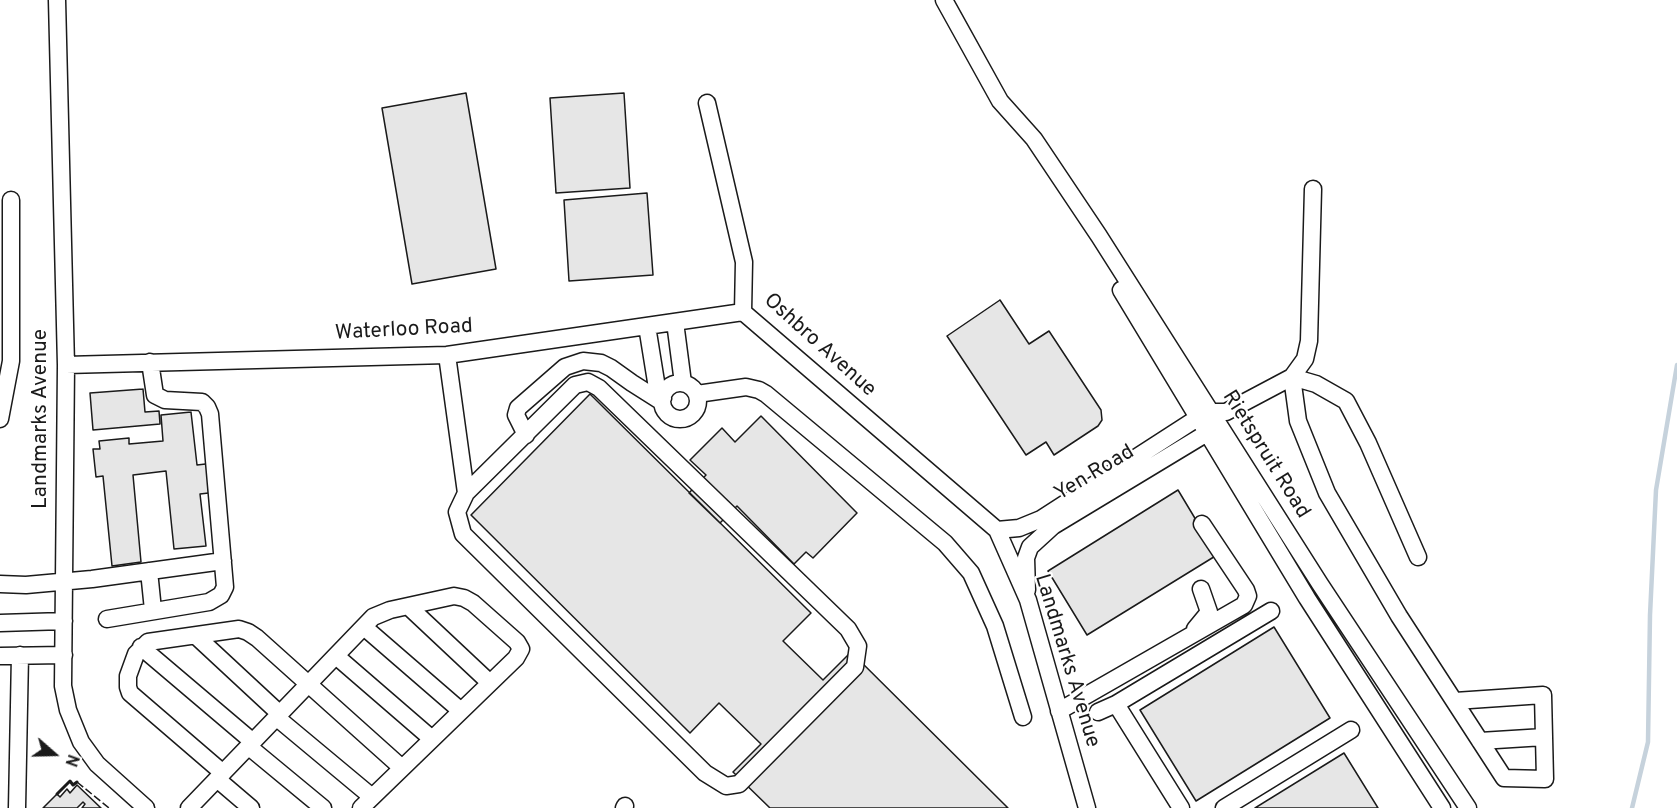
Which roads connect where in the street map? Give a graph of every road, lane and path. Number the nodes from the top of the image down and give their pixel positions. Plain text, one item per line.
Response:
1 (57, 0) edge
2 (944, 0) edge
3 (707, 103) dead end
4 (1313, 189) dead end
5 (11, 200) dead end
6 (743, 312) junction
7 (675, 322) junction
8 (647, 326) junction
9 (447, 355) junction
10 (150, 362) junction
11 (66, 365) junction
12 (1292, 377) junction
13 (684, 383) junction
14 (697, 394) junction
15 (663, 400) junction
16 (0, 419) edge
17 (1212, 420) junction
18 (526, 435) junction
19 (466, 493) junction
20 (1202, 524) dead end
21 (997, 530) junction
22 (1418, 557) dead end
23 (223, 561) junction
24 (148, 571) junction
25 (64, 582) junction
26 (0, 584) edge
27 (1200, 589) dead end
28 (1028, 600) junction
29 (408, 606) junction
30 (153, 610) junction
31 (1271, 611) dead end
32 (107, 619) dead end
33 (64, 621) junction
34 (0, 623) edge
35 (364, 627) junction
36 (1191, 635) junction
37 (196, 636) junction
38 (141, 647) junction
39 (20, 655) junction
40 (63, 655) junction
41 (0, 656) edge
42 (336, 656) junction
43 (490, 683) junction
44 (308, 685) junction
45 (1455, 702) junction
46 (1116, 704) junction
47 (461, 711) junction
48 (1059, 711) junction
49 (1098, 712) dead end
50 (278, 715) junction
51 (1023, 717) dead end
52 (1351, 730) dead end
53 (1544, 737) junction
54 (432, 739) junction
55 (1480, 741) junction
56 (251, 744) junction
57 (402, 768) junction
58 (220, 776) junction
59 (367, 803) edge
60 (16, 808) edge
61 (146, 808) edge
62 (189, 808) edge
63 (251, 808) edge
64 (323, 808) edge
65 (1087, 808) edge
66 (1181, 808) edge
67 (1224, 808) edge
68 (1442, 808) edge
69 (1467, 808) edge

1 - 11 street, Landmarks Avenue
2 - 17 street, Rietspruit Road
3 - 6 street, Oshbro Avenue
4 - 12 street
5 - 16 street
6 - 7 street, Waterloo Road
6 - 21 street, Oshbro Avenue
7 - 8 street, Waterloo Road
7 - 13 street
8 - 9 street, Waterloo Road
8 - 15 street
9 - 10 street, Waterloo Road
9 - 19 street
10 - 11 street, Waterloo Road
10 - 23 street
11 - 25 street, Landmarks Avenue
12 - 17 street, Yen Road
12 - 22 street
12 - 45 street
13 - 14 street
13 - 15 street
14 - 15 street
14 - 51 street
15 - 18 street
17 - 21 street, Yen Road
17 - 28 street, Yen Road
17 - 68 street, Rietspruit Road
17 - 69 street, Rietspruit Road
18 - 19 street
18 - 19 street
20 - 36 street
21 - 28 street, Landmarks Avenue
23 - 24 street
23 - 30 street
24 - 25 street
24 - 30 street
25 - 26 street
25 - 33 street, Landmarks Avenue
27 - 36 street
28 - 48 street, Landmarks Avenue
29 - 35 street
29 - 43 street
29 - 43 street
30 - 32 street
31 - 46 street
33 - 34 street
33 - 40 street, Landmarks Avenue
35 - 42 street
35 - 47 street
36 - 48 street
37 - 38 street
37 - 44 street
37 - 50 street
38 - 56 street
38 - 58 street
39 - 40 street
39 - 41 street
39 - 60 street
40 - 61 street, Landmarks Avenue
42 - 44 street
42 - 54 street
43 - 47 street
44 - 50 street
44 - 57 street
45 - 53 street
45 - 55 street
46 - 49 street
46 - 66 street
47 - 54 street
48 - 65 street, Landmarks Avenue
50 - 56 street
50 - 59 street
52 - 67 street
53 - 55 street
53 - 55 street
54 - 57 street
56 - 58 street
56 - 64 street
57 - 59 street
58 - 62 street
58 - 63 street

